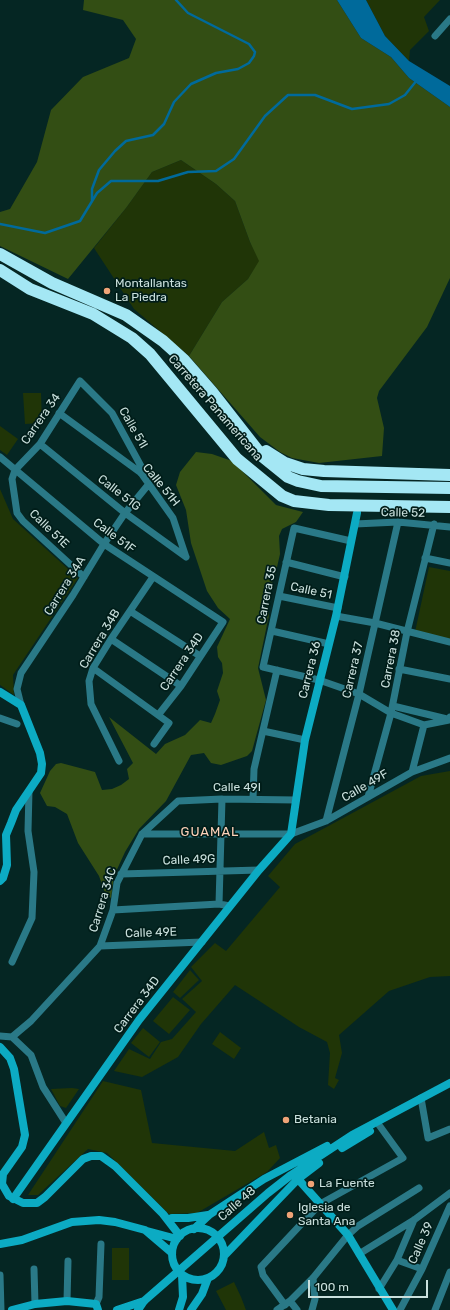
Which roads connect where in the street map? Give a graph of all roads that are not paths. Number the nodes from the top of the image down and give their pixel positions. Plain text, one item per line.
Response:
1 (450, 19) edge
2 (435, 36) dead end
3 (0, 254) edge
4 (0, 270) edge
5 (80, 381) joint
6 (59, 413) junction
7 (234, 418) junction
8 (40, 444) junction
9 (0, 457) edge
10 (15, 470) junction
11 (141, 473) junction
12 (450, 475) edge
13 (148, 485) junction
14 (450, 488) edge
15 (294, 501) junction
16 (450, 507) edge
17 (125, 513) junction
18 (450, 516) edge
19 (356, 519) junction
20 (398, 522) junction
21 (434, 524) junction
22 (450, 527) edge
23 (351, 541) junction
24 (104, 544) junction
25 (186, 557) joint
26 (426, 558) junction
27 (286, 562) junction
28 (450, 563) edge
29 (84, 577) junction
30 (153, 577) junction
31 (345, 577) junction
32 (279, 596) junction
33 (130, 612) junction
34 (337, 612) junction
35 (223, 622) joint
36 (375, 623) junction
37 (272, 631) junction
38 (407, 632) junction
39 (111, 639) junction
40 (450, 642) edge
41 (329, 644) junction
42 (200, 656) junction
43 (93, 668) junction
44 (399, 669) junction
45 (277, 670) junction
46 (450, 678) edge
47 (319, 680) junction
48 (181, 686) junction
49 (0, 692) edge
50 (359, 694) junction
51 (21, 705) junction
52 (392, 710) junction
53 (159, 714) junction
54 (0, 718) edge
55 (450, 719) edge
56 (17, 724) dead end
57 (424, 725) junction
58 (263, 731) junction
59 (305, 740) junction
60 (154, 744) dead end
61 (450, 758) edge
62 (119, 761) dead end
63 (412, 772) junction
64 (29, 791) junction
65 (368, 797) junction
66 (222, 799) junction
67 (252, 799) junction
68 (296, 800) junction
69 (178, 801) joint
70 (326, 821) junction
71 (220, 833) junction
72 (142, 834) junction
73 (291, 834) junction
74 (219, 870) junction
75 (259, 870) junction
76 (121, 874) junction
77 (0, 881) edge
78 (219, 904) junction
79 (230, 906) junction
80 (113, 910) junction
81 (202, 942) junction
82 (100, 946) junction
83 (12, 962) dead end
84 (0, 1036) edge
85 (12, 1037) junction
86 (1, 1049) edge
87 (450, 1083) edge
88 (421, 1098) junction
89 (404, 1108) junction
90 (66, 1123) junction
91 (379, 1125) junction
92 (450, 1129) edge
93 (297, 1166) junction
94 (294, 1177) junction
95 (419, 1188) dead end
96 (450, 1193) edge
97 (13, 1199) junction
98 (320, 1204) junction
99 (450, 1206) edge
100 (163, 1214) junction
101 (209, 1215) junction
102 (172, 1218) junction
103 (414, 1220) junction
104 (144, 1230) junction
105 (192, 1230) junction
106 (348, 1234) junction
107 (178, 1238) junction
108 (0, 1244) edge
109 (101, 1244) dead end
110 (172, 1253) junction
111 (359, 1254) junction
112 (224, 1256) junction
113 (397, 1260) junction
114 (68, 1261) dead end
115 (34, 1269) dead end
116 (422, 1269) junction
117 (450, 1272) edge
118 (0, 1275) edge
119 (182, 1275) junction
120 (208, 1278) junction
121 (313, 1278) junction
122 (379, 1289) junction
123 (67, 1301) junction
124 (144, 1301) junction
125 (288, 1303) junction
126 (34, 1304) junction
127 (97, 1307) edge
128 (1, 1310) edge
129 (12, 1310) edge
130 (117, 1310) edge
131 (138, 1310) edge
132 (179, 1310) edge
133 (191, 1310) edge
134 (277, 1310) edge
135 (297, 1310) edge
136 (312, 1310) edge
137 (393, 1310) edge
138 (400, 1310) edge
139 (435, 1310) edge

1 - 2 street
3 - 7 highway, Carretera Panamericana
4 - 15 highway, Carretera Panamericana
5 - 6 street, Carrera 34
5 - 11 street, Calle 51I
6 - 8 street, Carrera 34
6 - 11 street, Calle 51H
7 - 12 highway
7 - 14 highway, Carretera Panamericana
8 - 10 street, Carrera 34
8 - 17 street, Calle 51G
9 - 10 street, Calle 51F
10 - 24 street, Calle 51F
10 - 29 street, Calle 51E
11 - 13 street, Calle 51H
13 - 17 street, Carrera 34A
13 - 25 street, Calle 51H
15 - 16 highway, Carretera Panamericana
15 - 19 highway
17 - 24 street, Carrera 34A
17 - 25 street, Calle 51G
18 - 19 highway
19 - 20 street, Calle 52
19 - 23 street, Carrera 36
20 - 21 street, Calle 52
20 - 36 street, Carrera 37
21 - 22 street, Calle 52
21 - 26 street, Carrera 38
23 - 27 street, Carrera 35
23 - 31 street, Carrera 36
24 - 29 street, Carrera 34A
24 - 30 street, Calle 51F
26 - 28 street
26 - 38 street, Carrera 38
27 - 31 street
27 - 32 street, Carrera 35
29 - 51 street, Carrera 34A
30 - 33 street, Carrera 34B
30 - 35 street, Calle 51F
31 - 34 street, Carrera 36
32 - 34 street, Calle 51
32 - 37 street, Carrera 35
33 - 39 street, Carrera 34B
33 - 42 street
34 - 36 street, Calle 51
34 - 41 street, Carrera 36
35 - 42 street, Carrera 34D
36 - 38 street, Calle 51
36 - 50 street, Carrera 37
37 - 41 street
37 - 45 street, Carrera 35
38 - 40 street, Calle 51
38 - 44 street, Carrera 38
39 - 43 street, Carrera 34B
39 - 48 street
41 - 47 street, Carrera 36
42 - 48 street, Carrera 34D
43 - 53 street
43 - 62 street, Carrera 34B
44 - 46 street
44 - 52 street, Carrera 38
45 - 47 street
45 - 58 street
47 - 50 street
47 - 59 street, Carrera 36
48 - 53 street, Carrera 34D
49 - 51 street
50 - 52 street
50 - 70 street, Carrera 37
51 - 64 street
52 - 55 street
52 - 57 street
52 - 65 street, Carrera 38
53 - 60 street
54 - 56 street
55 - 57 street
57 - 63 street
58 - 59 street
58 - 67 street
59 - 68 street, Carrera 36
61 - 63 street, Calle 49F
63 - 65 street, Calle 49F
64 - 77 street
64 - 83 street
65 - 70 street, Calle 49F
66 - 67 street, Calle 49I
66 - 69 street, Calle 49I
66 - 71 street
67 - 68 street, Calle 49I
68 - 73 street, Carrera 36
69 - 72 street, Carrera 34C
70 - 73 street, Calle 49F
71 - 72 street
71 - 73 street
71 - 74 street
72 - 76 street, Carrera 34C
73 - 75 street, Carrera 34D
74 - 75 street, Calle 49G
74 - 76 street, Calle 49G
74 - 78 street
75 - 79 street, Carrera 34D
76 - 80 street, Carrera 34C
78 - 79 street
78 - 80 street
79 - 81 street, Carrera 34D
80 - 82 street, Carrera 34C
81 - 82 street, Calle 49E
81 - 90 street, Carrera 34D
82 - 85 street, Carrera 34C
84 - 85 street
85 - 90 street
86 - 97 street
87 - 88 street, Calle 48
88 - 89 street, Calle 48
88 - 92 street
89 - 91 street, Calle 48
89 - 93 street, Calle 48
90 - 97 street, Carrera 34D
91 - 94 street, Calle 48
91 - 98 street
93 - 94 street
93 - 101 street, Calle 48
94 - 98 street
94 - 112 street, Calle 48
94 - 124 street, Calle 48
95 - 106 street
96 - 103 street
97 - 100 street
98 - 106 street
98 - 125 street
99 - 116 street, Calle 39
100 - 102 street
100 - 107 street
101 - 102 street
101 - 105 street, Calle 48
102 - 105 street
103 - 111 street
103 - 113 street
104 - 107 street
104 - 108 street
104 - 110 street
105 - 107 street
105 - 112 street
106 - 111 street
106 - 121 street
107 - 110 street
109 - 127 street
110 - 119 street
111 - 122 street
112 - 120 street
113 - 116 street
113 - 122 street
114 - 123 street
115 - 126 street
116 - 138 street, Calle 39
117 - 139 street
118 - 128 street
119 - 120 street
119 - 132 street
120 - 133 street
121 - 125 street
121 - 136 street
122 - 137 street
123 - 126 street
123 - 127 street
124 - 130 street
124 - 131 street
125 - 134 street
125 - 135 street
126 - 129 street

